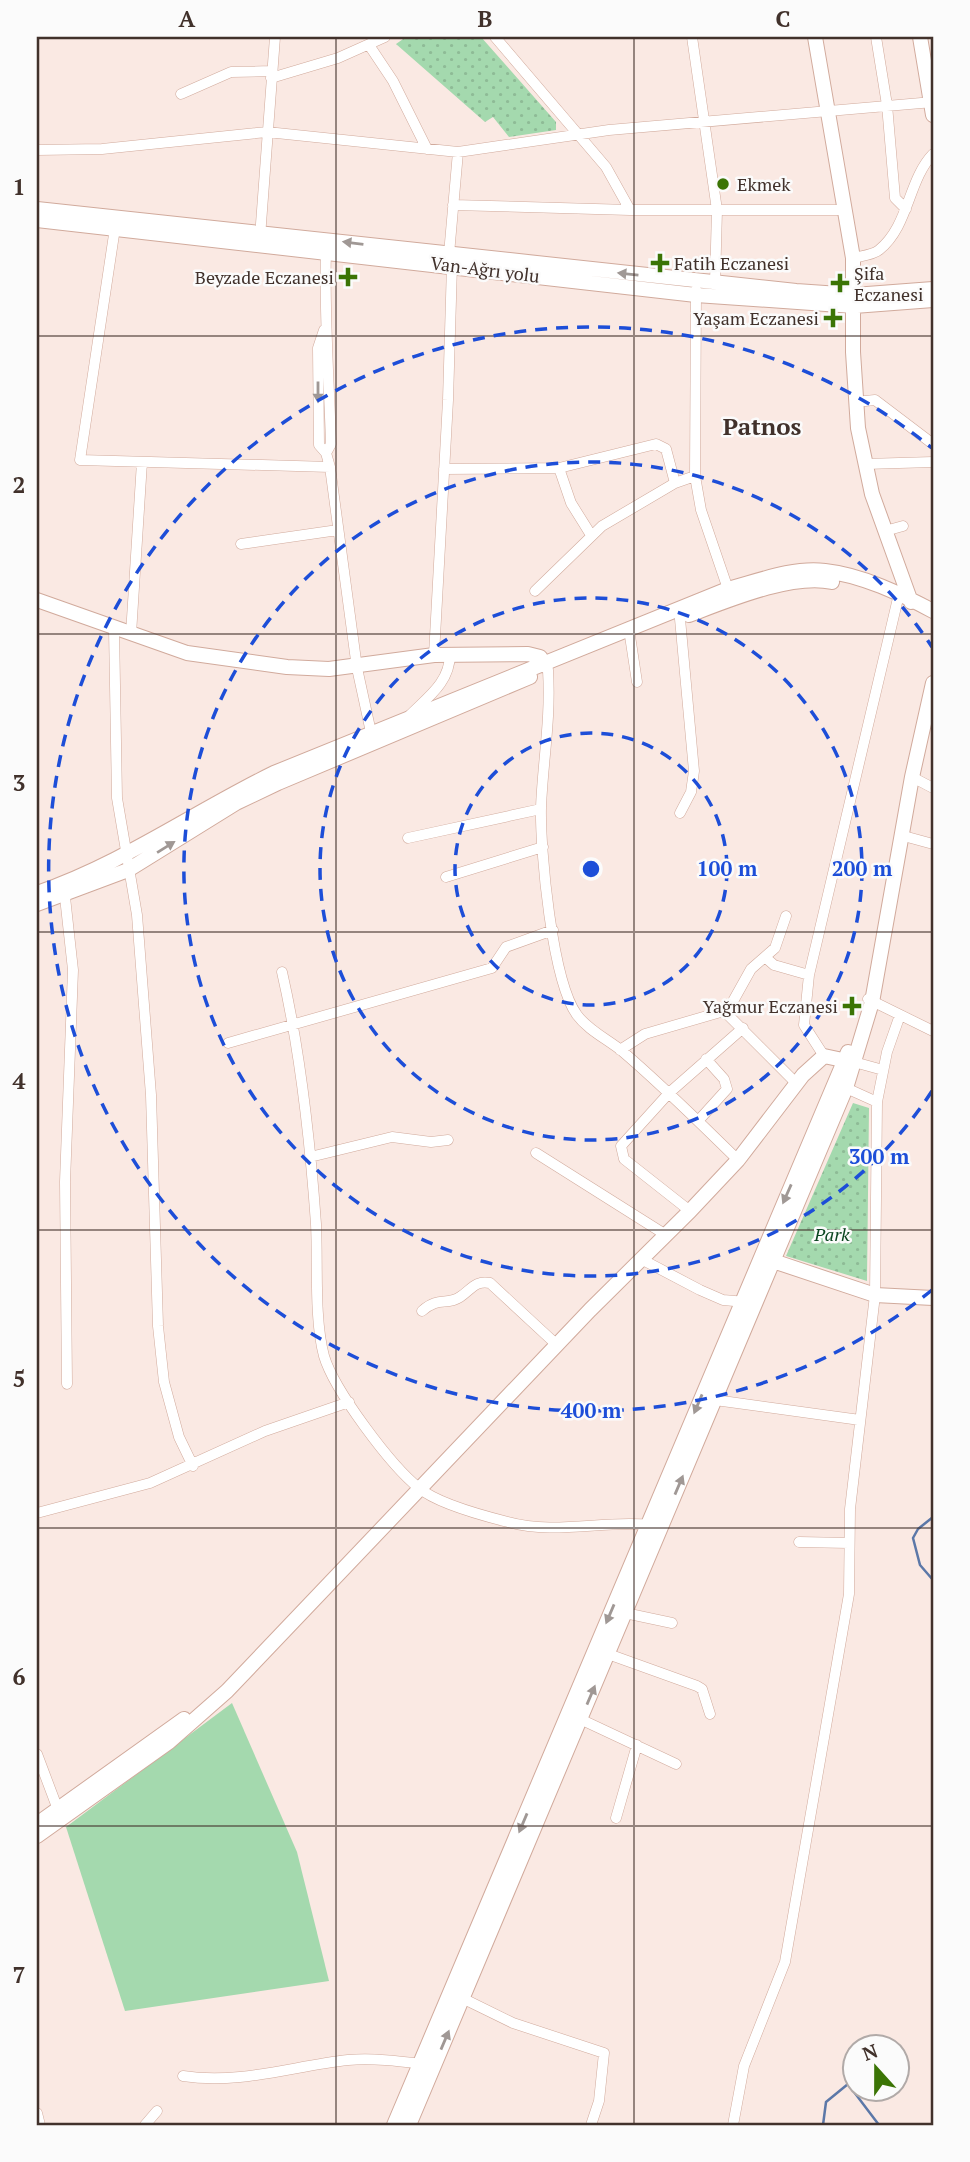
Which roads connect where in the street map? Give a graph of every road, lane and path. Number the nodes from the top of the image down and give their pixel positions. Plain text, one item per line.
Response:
1 (275, 37) edge
2 (385, 37) edge
3 (495, 37) edge
4 (692, 37) edge
5 (815, 37) edge
6 (876, 37) edge
7 (920, 37) edge
8 (930, 37) edge
9 (369, 45) junction
10 (933, 58) edge
11 (272, 75) junction
12 (181, 94) dead end
13 (887, 105) junction
14 (933, 107) edge
15 (826, 112) junction
16 (703, 121) junction
17 (267, 132) junction
18 (578, 134) junction
19 (427, 149) junction
20 (37, 150) edge
21 (458, 152) junction
22 (933, 154) edge
23 (453, 205) junction
24 (37, 209) edge
25 (906, 209) junction
26 (630, 210) junction
27 (717, 210) junction
28 (844, 210) junction
29 (37, 220) edge
30 (115, 228) junction
31 (259, 239) junction
32 (326, 246) junction
33 (853, 258) junction
34 (450, 260) junction
35 (715, 283) junction
36 (696, 288) junction
37 (933, 289) edge
38 (933, 300) edge
39 (854, 301) junction
40 (855, 402) junction
41 (933, 444) edge
42 (142, 462) junction
43 (933, 462) edge
44 (865, 464) junction
45 (330, 467) junction
46 (559, 468) junction
47 (444, 469) junction
48 (695, 476) junction
49 (675, 483) junction
50 (903, 526) dead end
51 (338, 530) junction
52 (885, 531) junction
53 (591, 535) junction
54 (241, 544) dead end
55 (535, 591) dead end
56 (730, 594) junction
57 (37, 600) edge
58 (905, 600) junction
59 (933, 612) edge
60 (680, 613) junction
61 (114, 629) junction
62 (131, 634) junction
63 (631, 636) junction
64 (450, 654) junction
65 (509, 654) junction
66 (434, 655) junction
67 (546, 666) junction
68 (357, 668) junction
69 (514, 679) junction
70 (638, 682) dead end
71 (933, 683) edge
72 (407, 718) junction
73 (928, 730) edge
74 (372, 738) junction
75 (912, 778) junction
76 (933, 788) edge
77 (541, 808) junction
78 (680, 813) dead end
79 (900, 835) junction
80 (408, 838) dead end
81 (933, 844) edge
82 (544, 847) junction
83 (127, 863) junction
84 (446, 877) dead end
85 (64, 889) junction
86 (37, 893) edge
87 (37, 904) edge
88 (786, 916) dead end
89 (553, 930) junction
90 (766, 958) junction
91 (282, 972) dead end
92 (809, 975) junction
93 (869, 1000) junction
94 (727, 1012) junction
95 (900, 1016) junction
96 (295, 1025) junction
97 (743, 1028) junction
98 (933, 1031) edge
99 (228, 1043) dead end
100 (620, 1050) junction
101 (824, 1056) junction
102 (706, 1059) junction
103 (850, 1061) junction
104 (883, 1070) junction
105 (796, 1083) junction
106 (846, 1088) junction
107 (669, 1093) junction
108 (877, 1102) junction
109 (698, 1121) junction
110 (448, 1140) dead end
111 (536, 1153) dead end
112 (310, 1157) junction
113 (737, 1160) junction
114 (690, 1211) junction
115 (666, 1235) junction
116 (641, 1259) junction
117 (773, 1261) junction
118 (875, 1295) junction
119 (933, 1298) edge
120 (748, 1302) junction
121 (422, 1311) dead end
122 (557, 1345) junction
123 (66, 1384) dead end
124 (715, 1399) junction
125 (349, 1402) junction
126 (860, 1420) junction
127 (193, 1466) junction
128 (419, 1489) junction
129 (37, 1513) edge
130 (654, 1526) junction
131 (799, 1542) dead end
132 (849, 1543) junction
133 (625, 1613) junction
134 (672, 1623) dead end
135 (608, 1654) junction
136 (710, 1714) dead end
137 (580, 1719) junction
138 (637, 1745) junction
139 (37, 1754) edge
140 (676, 1764) dead end
141 (59, 1814) junction
142 (616, 1818) dead end
143 (37, 1824) edge
144 (37, 1836) edge
145 (463, 1998) junction
146 (427, 2065) junction
147 (183, 2076) dead end
148 (157, 2111) dead end
149 (37, 2113) edge
150 (40, 2125) edge
151 (145, 2125) edge
152 (394, 2125) edge
153 (409, 2125) edge
154 (591, 2125) edge
155 (733, 2125) edge

1 - 11 street
2 - 9 street
3 - 18 street
4 - 16 street
5 - 15 main road
6 - 13 street
7 - 14 main road
8 - 10 main road
9 - 11 street
9 - 19 street
11 - 12 street
11 - 17 street
13 - 14 street
13 - 15 street
13 - 25 street
15 - 16 street
15 - 28 main road
16 - 18 street
16 - 27 street
17 - 19 street
17 - 20 street
17 - 31 street
18 - 21 street
18 - 26 street
19 - 21 street
21 - 23 street
22 - 25 street
23 - 26 street
23 - 34 street
24 - 31 main road
25 - 33 street
26 - 27 street
27 - 28 street
27 - 35 street
28 - 33 main road
29 - 30 main road, Van-Ağrı yolu
30 - 31 main road, Van-Ağrı yolu
30 - 42 street
31 - 32 main road, Van-Ağrı yolu
32 - 34 main road, Van-Ağrı yolu
32 - 45 street
33 - 39 main road
34 - 36 main road, Van-Ağrı yolu
34 - 47 street
35 - 36 main road
35 - 39 main road
36 - 39 main road, Van-Ağrı yolu
36 - 48 street
37 - 39 main road
38 - 39 main road, Van-Ağrı yolu
39 - 40 main road
40 - 41 street
40 - 44 main road
42 - 45 street
42 - 62 street
43 - 44 street
44 - 52 main road
45 - 51 street
46 - 47 street
46 - 49 street
46 - 53 street
47 - 66 street
48 - 49 street
48 - 56 street
49 - 53 street
50 - 52 street
51 - 54 street
51 - 68 street
52 - 58 main road
53 - 55 street
56 - 58 main road
56 - 60 main road
57 - 61 main road
58 - 59 main road
58 - 92 street
60 - 63 main road
60 - 67 main road
60 - 78 street
61 - 62 main road
61 - 83 street
62 - 68 main road
63 - 67 main road
63 - 70 street
64 - 65 main road
64 - 66 main road
64 - 72 street
65 - 67 main road
65 - 69 main road
66 - 68 main road
67 - 69 main road
67 - 77 street
68 - 74 street
69 - 72 main road
69 - 74 main road
71 - 73 main road
72 - 74 main road
73 - 75 main road
74 - 83 main road
75 - 76 street
75 - 79 main road
77 - 80 street
77 - 82 street
79 - 81 street
79 - 93 main road
82 - 84 street
82 - 89 street
83 - 85 main road
83 - 127 street
85 - 86 main road
85 - 87 main road
85 - 123 street
88 - 90 street
89 - 96 street
89 - 100 street
90 - 92 street
90 - 94 street
91 - 96 street
92 - 101 street
93 - 95 street
93 - 103 main road
94 - 97 street
94 - 100 street
95 - 98 street
95 - 104 street
96 - 99 street
96 - 112 street
97 - 102 street
97 - 105 street
100 - 107 street
101 - 103 main road
101 - 105 main road
102 - 107 street
102 - 109 street
103 - 104 street
103 - 106 main road
103 -> 120 main road
104 - 108 street
105 - 113 main road
106 - 108 street
106 - 117 main road
107 - 109 street
107 - 114 street
108 - 118 street
109 - 113 street
110 - 112 street
111 - 115 street
112 - 125 street
113 - 114 main road
114 - 115 main road
115 - 116 main road
116 - 120 street
116 - 122 main road
117 - 118 main road
117 - 120 main road
118 - 119 main road
118 - 126 street
120 - 124 main road
120 -> 130 main road
121 - 122 street
122 - 128 main road
124 - 126 street
130 -> 124 main road
125 - 127 street
125 - 128 street
126 - 132 street
127 - 129 street
128 - 130 street
128 - 141 main road
130 - 133 main road
130 -> 146 main road
131 - 132 street
132 - 155 street
133 - 134 street
133 - 135 main road
135 - 136 street
137 -> 135 main road
137 - 138 street
137 - 145 main road
138 - 140 street
138 - 142 street
139 - 141 street
141 - 143 main road
141 - 144 main road
146 -> 145 main road
145 - 154 street
146 - 147 street
146 - 152 main road
146 - 153 main road
148 - 151 street
149 - 150 street

